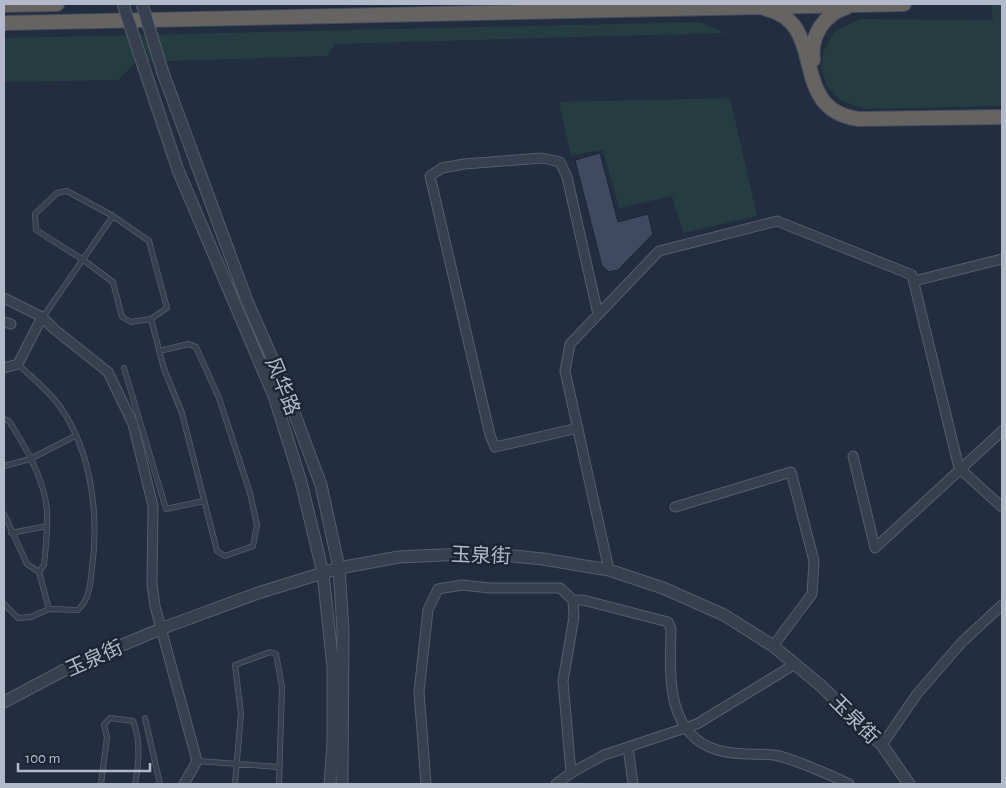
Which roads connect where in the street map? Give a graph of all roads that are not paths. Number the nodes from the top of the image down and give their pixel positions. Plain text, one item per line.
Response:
1 (57, 4) edge
2 (123, 4) edge
3 (142, 4) edge
4 (876, 4) edge
5 (904, 4) edge
6 (4, 5) edge
7 (858, 5) edge
8 (753, 7) junction
9 (4, 23) edge
10 (1002, 109) edge
11 (1002, 117) edge
12 (113, 216) junction
13 (82, 259) junction
14 (1002, 259) edge
15 (914, 281) junction
16 (4, 298) edge
17 (598, 314) junction
18 (42, 317) junction
19 (151, 319) junction
20 (159, 351) junction
21 (18, 364) junction
22 (4, 368) edge
23 (124, 368) dead end
24 (4, 420) edge
25 (578, 428) junction
26 (1002, 431) edge
27 (75, 436) junction
28 (853, 456) dead end
29 (30, 459) junction
30 (4, 466) edge
31 (959, 468) junction
32 (204, 501) junction
33 (1002, 507) edge
34 (675, 508) dead end
35 (4, 514) edge
36 (47, 526) junction
37 (11, 533) junction
38 (339, 568) junction
39 (609, 570) junction
40 (39, 572) junction
41 (323, 573) junction
42 (573, 600) junction
43 (4, 604) edge
44 (1002, 605) edge
45 (49, 609) junction
46 (163, 628) junction
47 (773, 646) junction
48 (795, 664) junction
49 (4, 702) edge
50 (145, 718) dead end
51 (684, 729) junction
52 (882, 745) junction
53 (628, 747) junction
54 (197, 761) junction
55 (238, 764) junction
56 (279, 767) junction
57 (571, 773) junction
58 (101, 784) edge
59 (135, 784) edge
60 (161, 784) edge
61 (184, 784) edge
62 (236, 784) edge
63 (279, 784) edge
64 (330, 784) edge
65 (342, 784) edge
66 (426, 784) edge
67 (556, 784) edge
68 (633, 784) edge
69 (849, 784) edge
70 (909, 784) edge

1 - 6 highway
2 - 41 street, bridge
3 - 38 street, 风华路, bridge
4 - 5 highway
4 - 7 highway
7 - 8 highway
7 - 10 highway
8 - 9 highway
8 - 11 highway
12 - 13 lane
12 - 13 lane
12 - 19 lane
13 - 18 lane
13 - 19 lane
14 - 15 street
15 - 17 street
15 - 31 street
16 - 18 street
17 - 25 street
17 - 25 street
18 - 21 street
18 - 46 street
19 - 20 lane
20 - 32 lane
20 - 32 lane
21 - 22 street
21 - 27 lane
23 - 32 lane
24 - 29 lane
25 - 39 street
26 - 31 street
27 - 29 lane
27 - 45 lane
28 - 31 street
29 - 30 lane
29 - 36 lane
31 - 33 street
34 - 47 street
35 - 37 lane
36 - 37 lane
36 - 40 lane
37 - 40 lane
38 - 39 street, 玉泉街
38 - 41 street, 玉泉街
38 - 65 street, 风华路
39 - 47 street, 玉泉街
40 - 45 lane
41 - 46 street, 玉泉街
41 - 64 street
42 - 51 street
42 - 57 street
42 - 66 street
43 - 45 lane
44 - 52 street
46 - 49 street, 玉泉街
46 - 54 street
47 - 48 street, 玉泉街
48 - 51 street
48 - 52 street, 玉泉街
50 - 60 lane
51 - 53 street
51 - 69 street
52 - 70 street, 玉泉街
53 - 57 street
53 - 68 street
54 - 55 lane
54 - 61 street
55 - 56 lane
55 - 56 lane
55 - 62 lane
56 - 63 lane
57 - 67 street
58 - 59 lane

